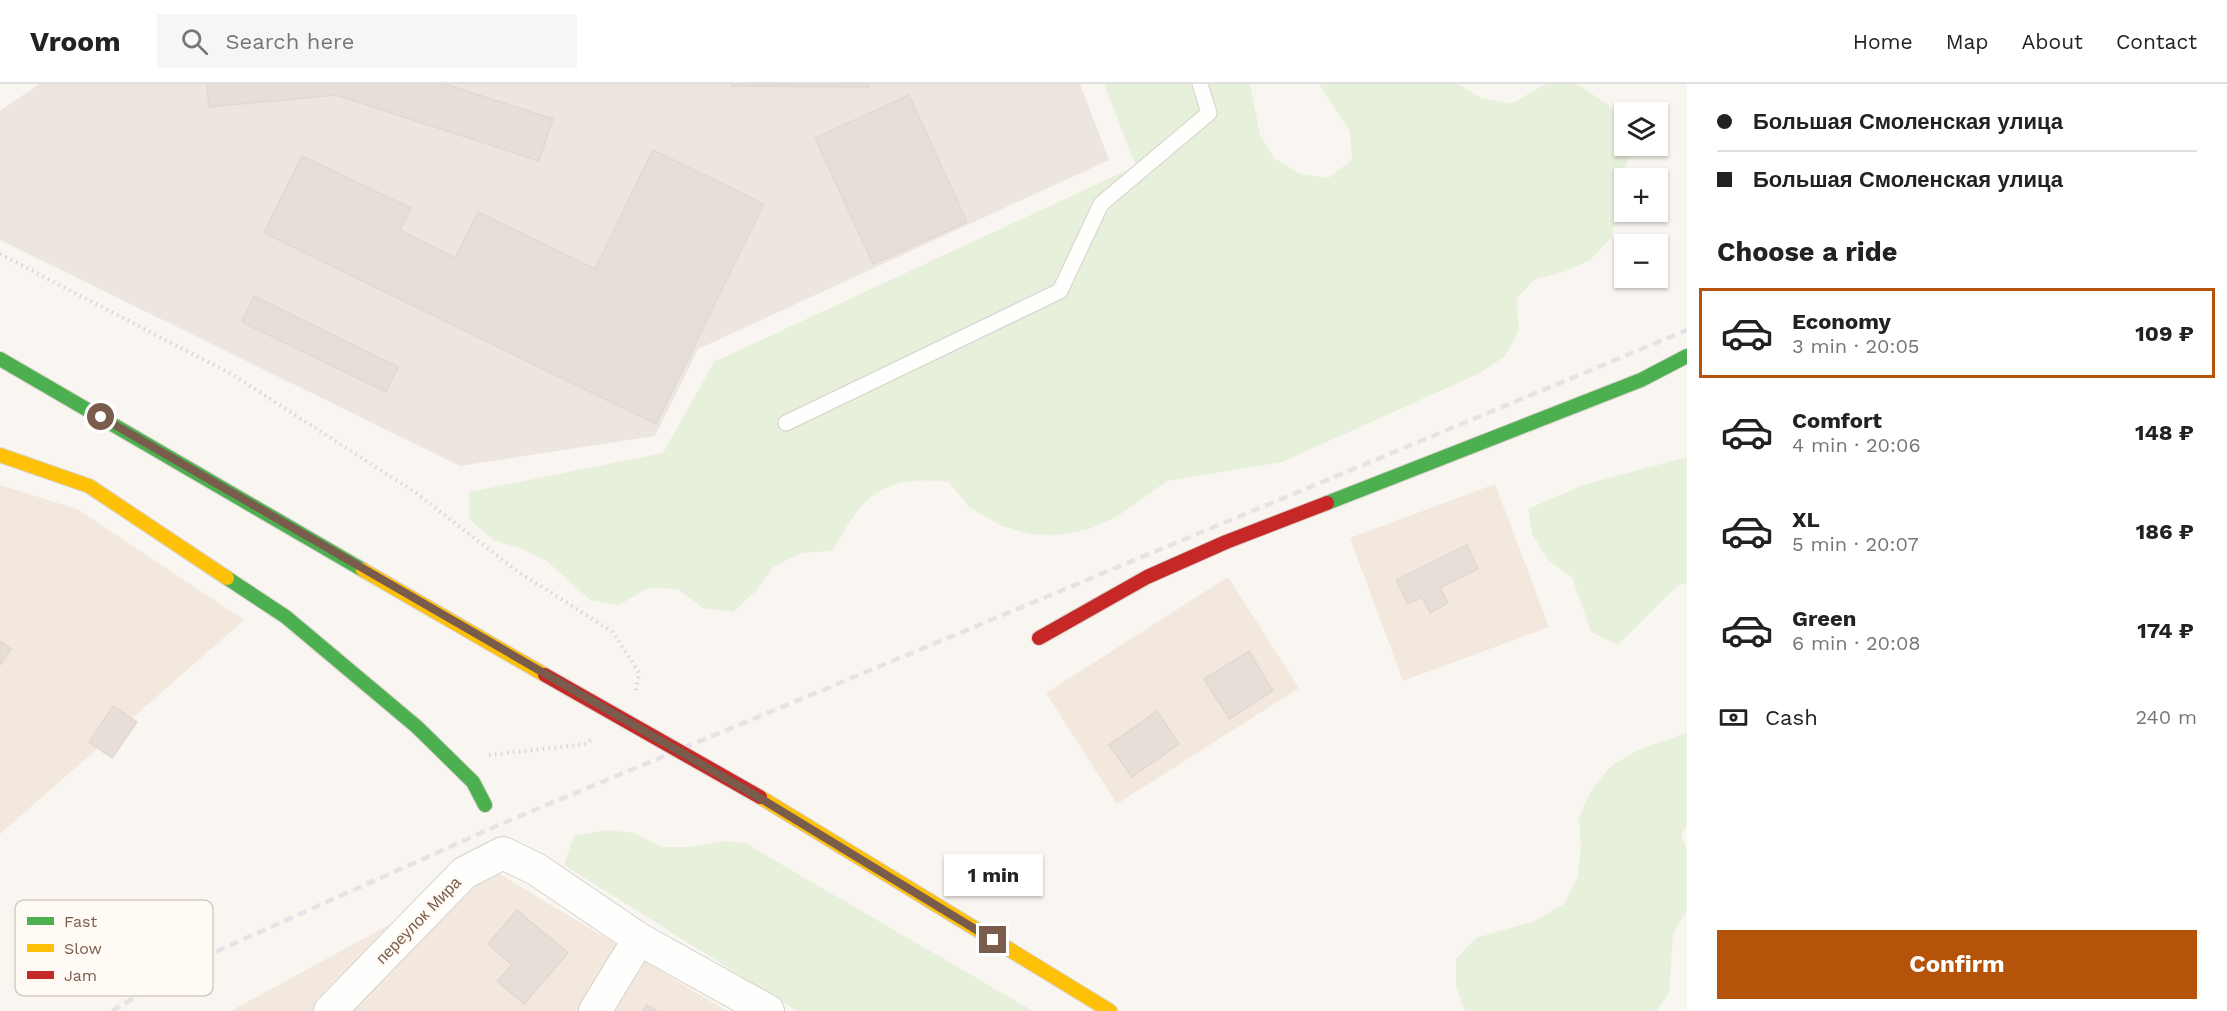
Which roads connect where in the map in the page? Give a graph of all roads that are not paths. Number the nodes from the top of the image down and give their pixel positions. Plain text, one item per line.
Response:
1 (1200, 84) edge
2 (1687, 356) edge
3 (0, 358) edge
4 (786, 423) dead end
5 (0, 455) edge
6 (1039, 638) dead end
7 (485, 804) dead end
8 (639, 939) junction
9 (330, 1011) edge
10 (595, 1011) edge
11 (768, 1011) edge
12 (1110, 1011) edge

1 - 4 lane
2 - 6 street
3 - 12 street, bridge
5 - 7 street
8 - 9 street, переулок Мира
8 - 10 street
8 - 11 street

